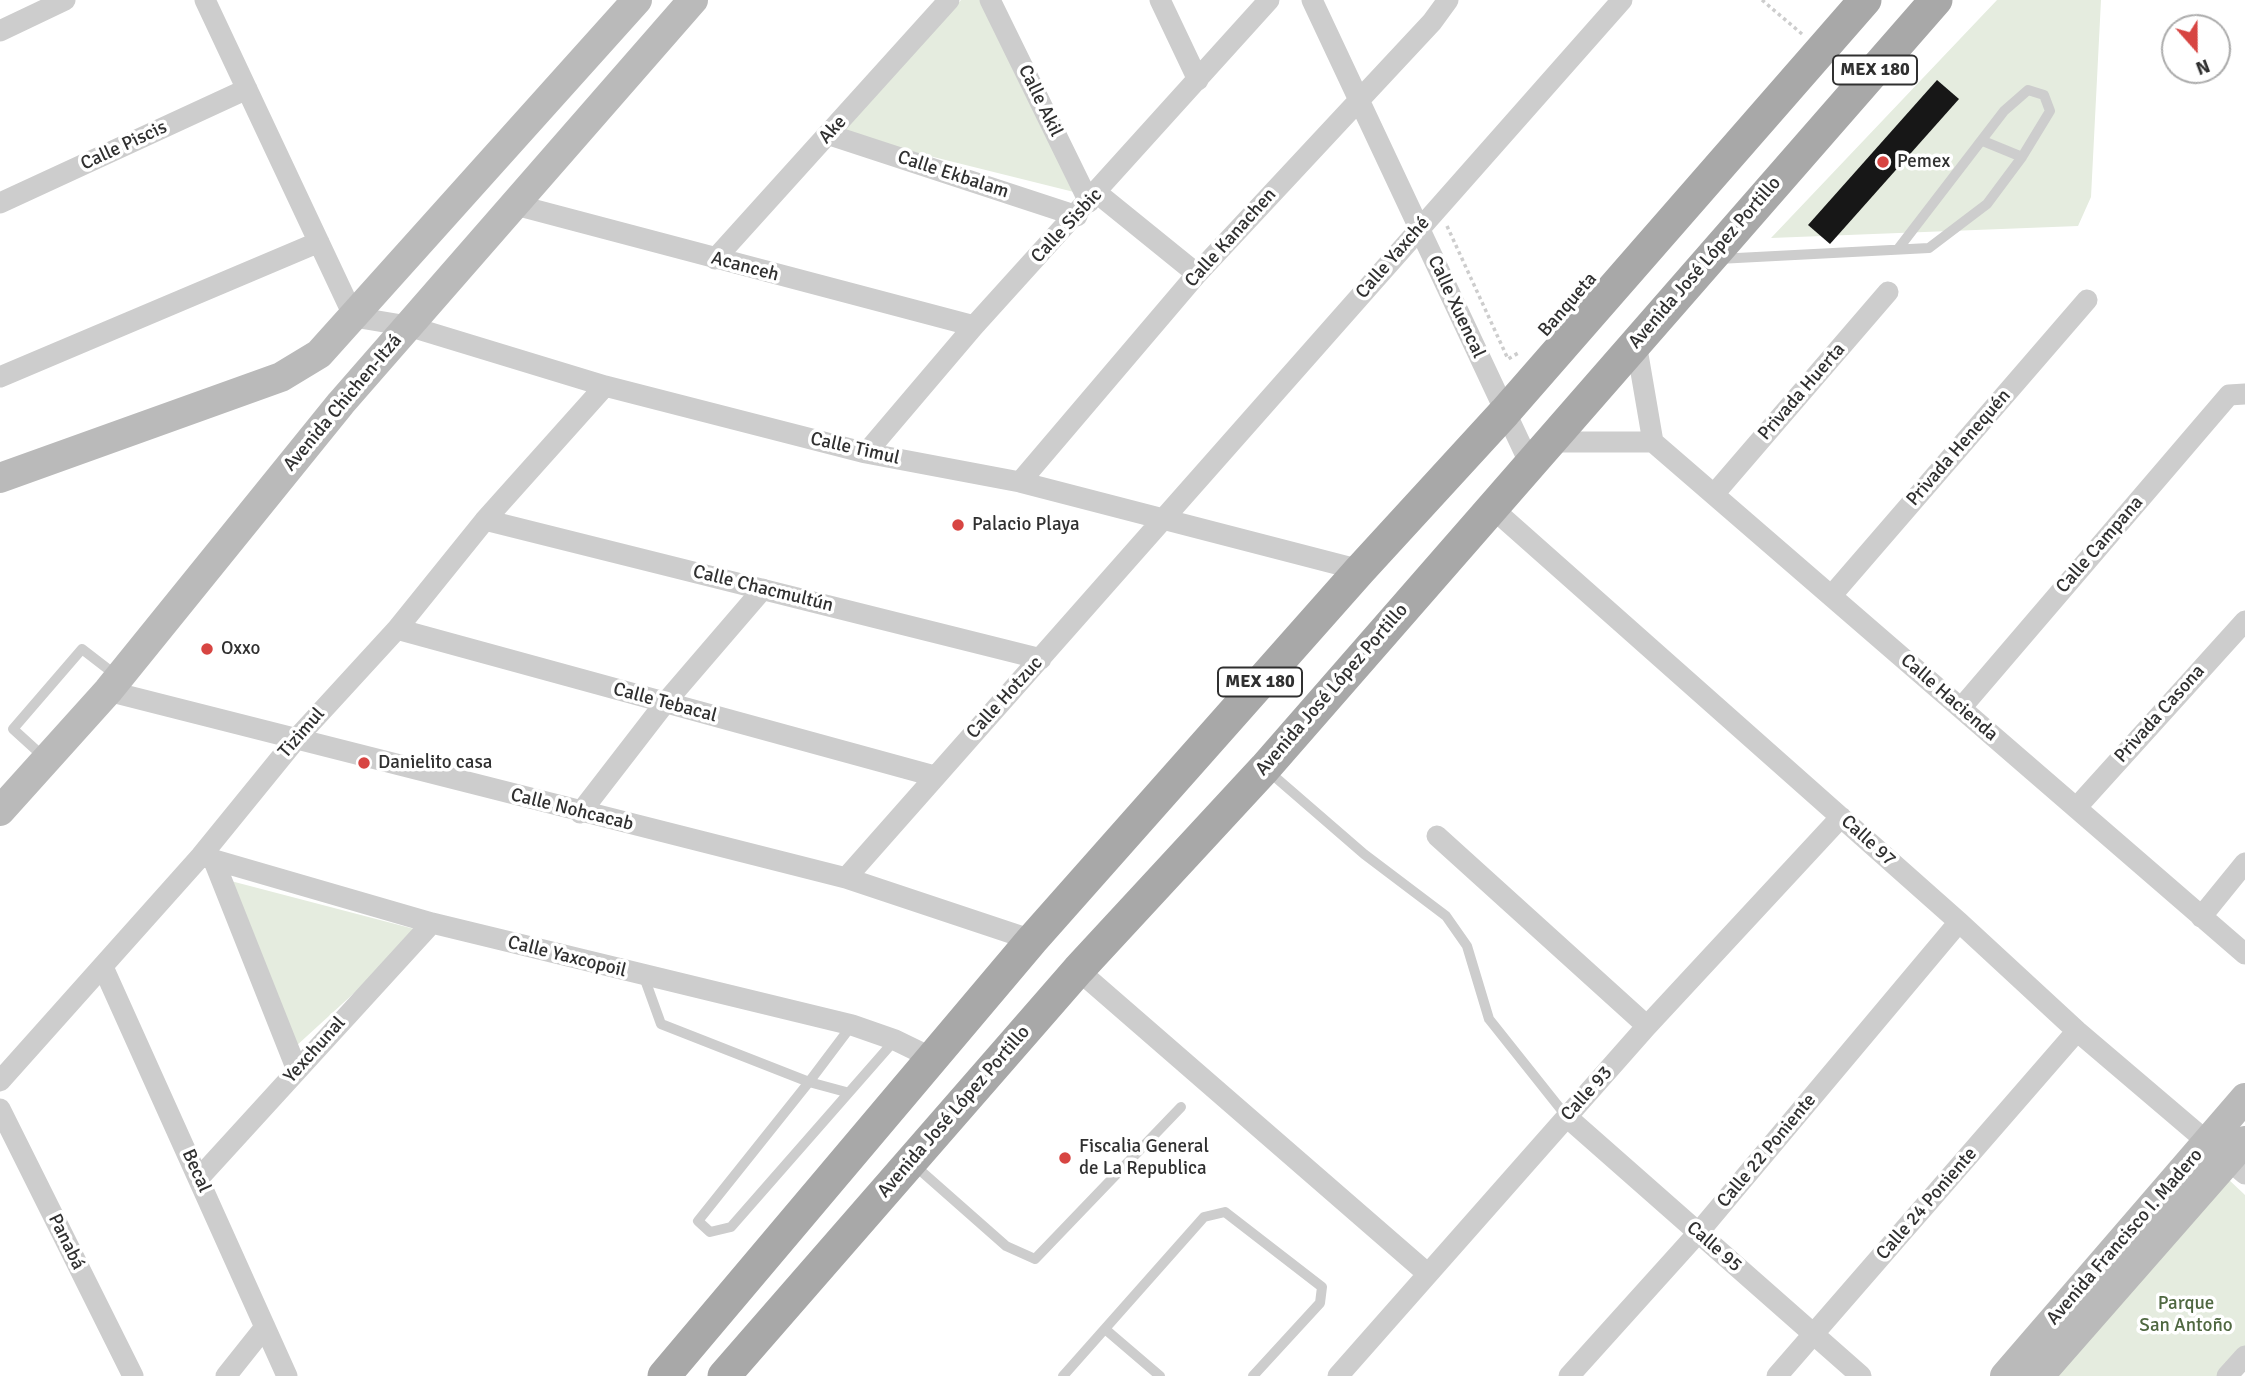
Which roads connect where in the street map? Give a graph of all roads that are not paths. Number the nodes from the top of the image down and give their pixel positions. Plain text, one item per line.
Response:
1 (65, 0) edge
2 (205, 0) edge
3 (637, 0) edge
4 (693, 0) edge
5 (948, 0) edge
6 (990, 0) edge
7 (1160, 0) edge
8 (1269, 0) edge
9 (1312, 0) edge
10 (1448, 0) edge
11 (1622, 0) edge
12 (1865, 0) edge
13 (1936, 0) edge
14 (0, 32) edge
15 (1198, 80) junction
16 (247, 89) junction
17 (1359, 100) junction
18 (830, 135) junction
19 (1983, 141) junction
20 (2022, 157) junction
21 (0, 204) edge
22 (1088, 204) junction
23 (516, 205) junction
24 (1419, 228) junction
25 (319, 242) junction
26 (1898, 249) junction
27 (715, 259) junction
28 (1709, 259) junction
29 (1197, 274) junction
30 (1888, 292) dead end
31 (2087, 300) dead end
32 (354, 317) junction
33 (408, 326) junction
34 (974, 326) junction
35 (1636, 342) junction
36 (323, 350) junction
37 (369, 370) junction
38 (0, 377) edge
39 (605, 386) junction
40 (2245, 394) edge
41 (1506, 412) junction
42 (1653, 442) junction
43 (1538, 452) junction
44 (866, 453) junction
45 (0, 478) edge
46 (1020, 482) junction
47 (1715, 493) junction
48 (1491, 507) junction
49 (1165, 518) junction
50 (485, 520) junction
51 (1360, 570) junction
52 (763, 589) junction
53 (1832, 595) junction
54 (2245, 621) edge
55 (397, 629) junction
56 (1041, 659) junction
57 (114, 684) junction
58 (665, 703) junction
59 (1961, 708) junction
60 (297, 738) junction
61 (47, 760) junction
62 (1265, 768) junction
63 (934, 776) junction
64 (2076, 808) junction
65 (0, 811) edge
66 (580, 813) junction
67 (1841, 817) junction
68 (1437, 836) dead end
69 (208, 859) junction
70 (2245, 863) edge
71 (846, 878) junction
72 (2201, 917) junction
73 (1959, 922) junction
74 (432, 923) junction
75 (1032, 940) junction
76 (2245, 954) edge
77 (103, 967) junction
78 (1078, 970) junction
79 (644, 977) junction
80 (852, 1025) junction
81 (1647, 1026) junction
82 (2077, 1031) junction
83 (895, 1040) junction
84 (932, 1058) junction
85 (297, 1070) junction
86 (0, 1082) edge
87 (809, 1082) junction
88 (846, 1092) junction
89 (2245, 1098) edge
90 (1181, 1107) dead end
91 (0, 1109) edge
92 (1567, 1117) junction
93 (2231, 1154) edge
94 (911, 1162) junction
95 (199, 1178) junction
96 (1698, 1233) junction
97 (1428, 1274) junction
98 (265, 1327) junction
99 (1105, 1329) junction
100 (1814, 1334) junction
101 (2245, 1356) edge
102 (133, 1376) edge
103 (226, 1376) edge
104 (287, 1376) edge
105 (664, 1376) edge
106 (724, 1376) edge
107 (1063, 1376) edge
108 (1160, 1376) edge
109 (1253, 1376) edge
110 (1338, 1376) edge
111 (1569, 1376) edge
112 (1777, 1376) edge
113 (1861, 1376) edge
114 (2005, 1376) edge
115 (2039, 1376) edge
116 (2227, 1376) edge

1 - 14 street
2 - 16 street
3 - 32 main road
4 - 23 main road, Avenida Chichen-Itzá
5 - 18 street, Ake
6 - 22 street, Calle Akil
7 - 15 street
8 - 15 street, Calle Sisbic
9 - 17 street, Calle Xuencal
10 - 17 street, Calle Kanachen
11 - 24 street, Calle Yaxché
12 - 41 main road, MEX 180
13 - 28 main road, Avenida José López Portillo / MEX 180
15 - 22 street, Calle Sisbic
16 - 21 street, Calle Piscis
16 - 25 street
17 - 24 street, Calle Xuencal
17 - 29 street, Calle Kanachen
18 - 22 street, Calle Ekbalam
18 - 27 street, Ake
19 - 20 lane
19 - 20 lane
19 - 26 lane
20 - 26 lane
22 - 29 street
22 - 34 street, Calle Sisbic
23 - 27 street, Acanceh
23 - 33 main road, Avenida Chichen-Itzá
24 - 41 street, Calle Xuencal
24 - 49 street, Calle Yaxché
25 - 32 street
25 - 38 street
26 - 28 lane
27 - 34 street, Acanceh
28 - 35 main road, Avenida José López Portillo / MEX 180
29 - 46 street, Calle Kanachen
30 - 47 street, Privada Huerta
31 - 53 street, Privada Henequén
32 - 33 street, Calle Timul
32 - 36 main road
33 - 37 main road, Avenida Chichen-Itzá
33 - 39 street, Calle Timul
34 - 44 street, Calle Sisbic
35 - 42 street
35 - 43 main road, Avenida José López Portillo / MEX 180
36 - 37 main road
36 - 45 main road
37 - 57 main road, Avenida Chichen-Itzá
39 - 44 street, Calle Timul
39 - 50 street, Tizimul
40 - 59 street, Calle Campana
41 - 43 street, Calle Xuencal
41 - 51 main road, MEX 180
42 - 43 street
42 - 47 street, Calle Hacienda
43 - 48 main road, Avenida José López Portillo / MEX 180
44 - 46 street, Calle Timul
46 - 49 street, Calle Timul
47 - 53 street, Calle Hacienda
48 - 62 main road, Avenida José López Portillo / MEX 180
48 - 67 street, Calle 97
49 - 51 street, Calle Timul
49 - 56 street, Calle Hotzuc
50 - 52 street, Calle Chacmultún
50 - 55 street, Tizimul
51 - 75 main road, MEX 180
52 - 56 street, Calle Chacmultún
52 - 58 street
53 - 59 street, Calle Hacienda
54 - 64 street, Privada Casona
55 - 58 street, Calle Tebacal
55 - 60 street, Tizimul
56 - 63 street, Calle Hotzuc
57 - 60 street, Calle Nohcacab
57 - 61 main road, Avenida Chichen-Itzá
57 - 61 lane
58 - 63 street, Calle Tebacal
58 - 66 street
59 - 64 street, Calle Hacienda
60 - 66 street, Calle Nohcacab
60 - 69 street, Tizimul
61 - 65 main road, Avenida Chichen-Itzá
62 - 78 main road, Avenida José López Portillo / MEX 180
62 - 92 lane
63 - 71 street, Calle Hotzuc
64 - 72 street, Calle Hacienda
66 - 71 street, Calle Nohcacab
67 - 73 street, Calle 97
67 - 81 street, Calle 93
68 - 81 street
69 - 74 street, Calle Yaxcopoil
69 - 77 street, Tizimul
69 - 85 street
70 - 72 street
71 - 75 street, Calle Nohcacab
72 - 76 street, Calle Hacienda
73 - 82 street, Calle 97
73 - 96 street, Calle 22 Poniente
74 - 79 street, Calle Yaxcopoil
74 - 85 street, Yexchunal
75 - 84 main road, MEX 180
77 - 86 street, Tizimul
77 - 95 street, Becal
78 - 94 main road, Avenida José López Portillo / MEX 180
78 - 97 street
79 - 80 street, Calle Yaxcopoil
79 - 87 lane
80 - 83 street, Calle Yaxcopoil
80 - 87 lane
81 - 92 street, Calle 93
82 - 93 street, Calle 97
82 - 100 street, Calle 24 Poniente
83 - 84 street, Calle Yaxcopoil
83 - 88 lane
84 - 105 main road, MEX 180
85 - 95 street, Yexchunal
87 - 88 lane
87 - 88 lane
89 - 93 main road, Avenida Francisco I. Madero
90 - 94 lane
91 - 102 street, Panabá
92 - 96 street, Calle 95
92 - 97 street, Calle 93
93 - 114 main road, Avenida Francisco I. Madero
93 - 115 main road, Avenida Francisco I. Madero
94 - 106 main road, Avenida José López Portillo / MEX 180
95 - 98 street, Becal
96 - 100 street, Calle 95
96 - 111 street, Calle 22 Poniente
97 - 110 street, Calle 93
98 - 103 street
98 - 104 street, Becal
99 - 107 lane
99 - 108 lane
99 - 109 lane
100 - 112 street, Calle 24 Poniente
100 - 113 street, Calle 95
101 - 116 street

